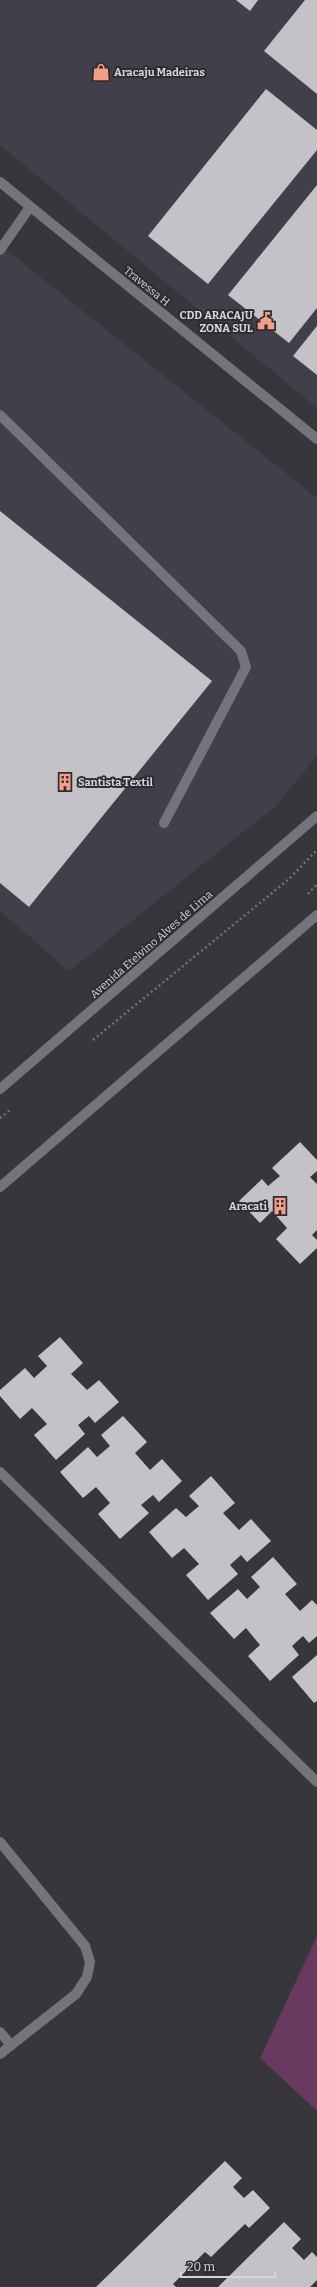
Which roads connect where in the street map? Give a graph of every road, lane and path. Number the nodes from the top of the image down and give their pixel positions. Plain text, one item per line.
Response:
1 (0, 182) edge
2 (30, 207) junction
3 (0, 250) edge
4 (0, 415) edge
5 (317, 439) edge
6 (317, 816) edge
7 (164, 823) dead end
8 (317, 850) edge
9 (317, 915) edge
10 (88, 1044) dead end
11 (0, 1089) edge
12 (12, 1108) dead end
13 (0, 1118) edge
14 (0, 1187) edge
15 (0, 1472) edge
16 (317, 1782) edge
17 (0, 1842) edge
18 (0, 2032) edge
19 (11, 2045) junction
20 (0, 2054) edge

1 - 2 street, Travessa H
2 - 3 street
2 - 5 street, Travessa H
4 - 7 street
6 - 11 street, Avenida Etelvino Alves de Lima
8 - 10 path
9 - 14 street
12 - 13 path
15 - 16 street
17 - 19 street
18 - 19 street
19 - 20 street

